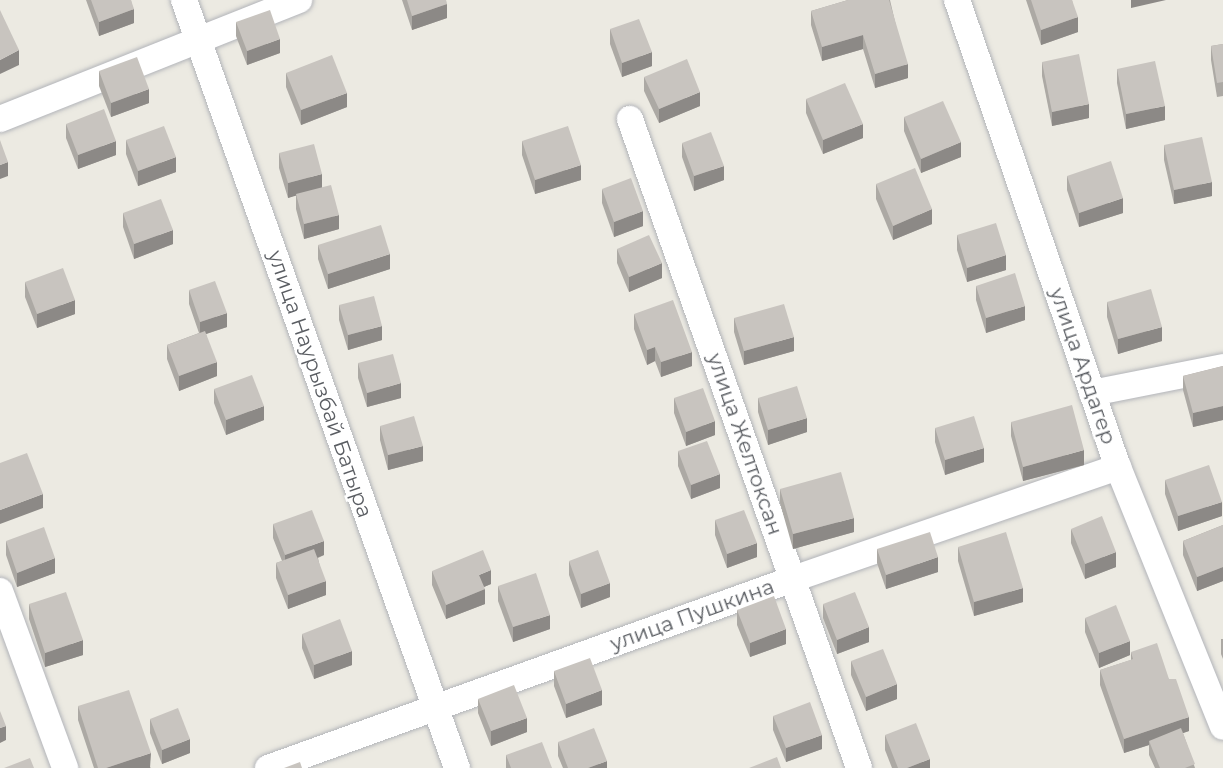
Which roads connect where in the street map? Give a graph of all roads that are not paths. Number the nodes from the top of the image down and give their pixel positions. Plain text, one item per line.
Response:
1 (184, 0) edge
2 (299, 0) edge
3 (957, 0) edge
4 (198, 38) junction
5 (0, 118) edge
6 (630, 119) dead end
7 (1223, 367) edge
8 (1092, 393) junction
9 (1118, 467) junction
10 (793, 579) junction
11 (0, 591) edge
12 (434, 706) junction
13 (1223, 727) edge
14 (65, 768) edge
15 (268, 768) edge
16 (457, 768) edge
17 (859, 768) edge

1 - 4 street, улица Наурызбай Батыра
2 - 4 street
3 - 8 street, улица Ардагер
4 - 5 street
4 - 12 street, улица Наурызбай Батыра
6 - 10 street, улица Желтоксан
7 - 8 street
8 - 9 street, улица Ардагер
9 - 10 street, улица Пушкина
9 - 13 street, улица Ардагер
10 - 12 street, улица Пушкина
10 - 17 street, улица Желтоксан
11 - 14 street
12 - 15 street, улица Пушкина
12 - 16 street, улица Наурызбай Батыра

